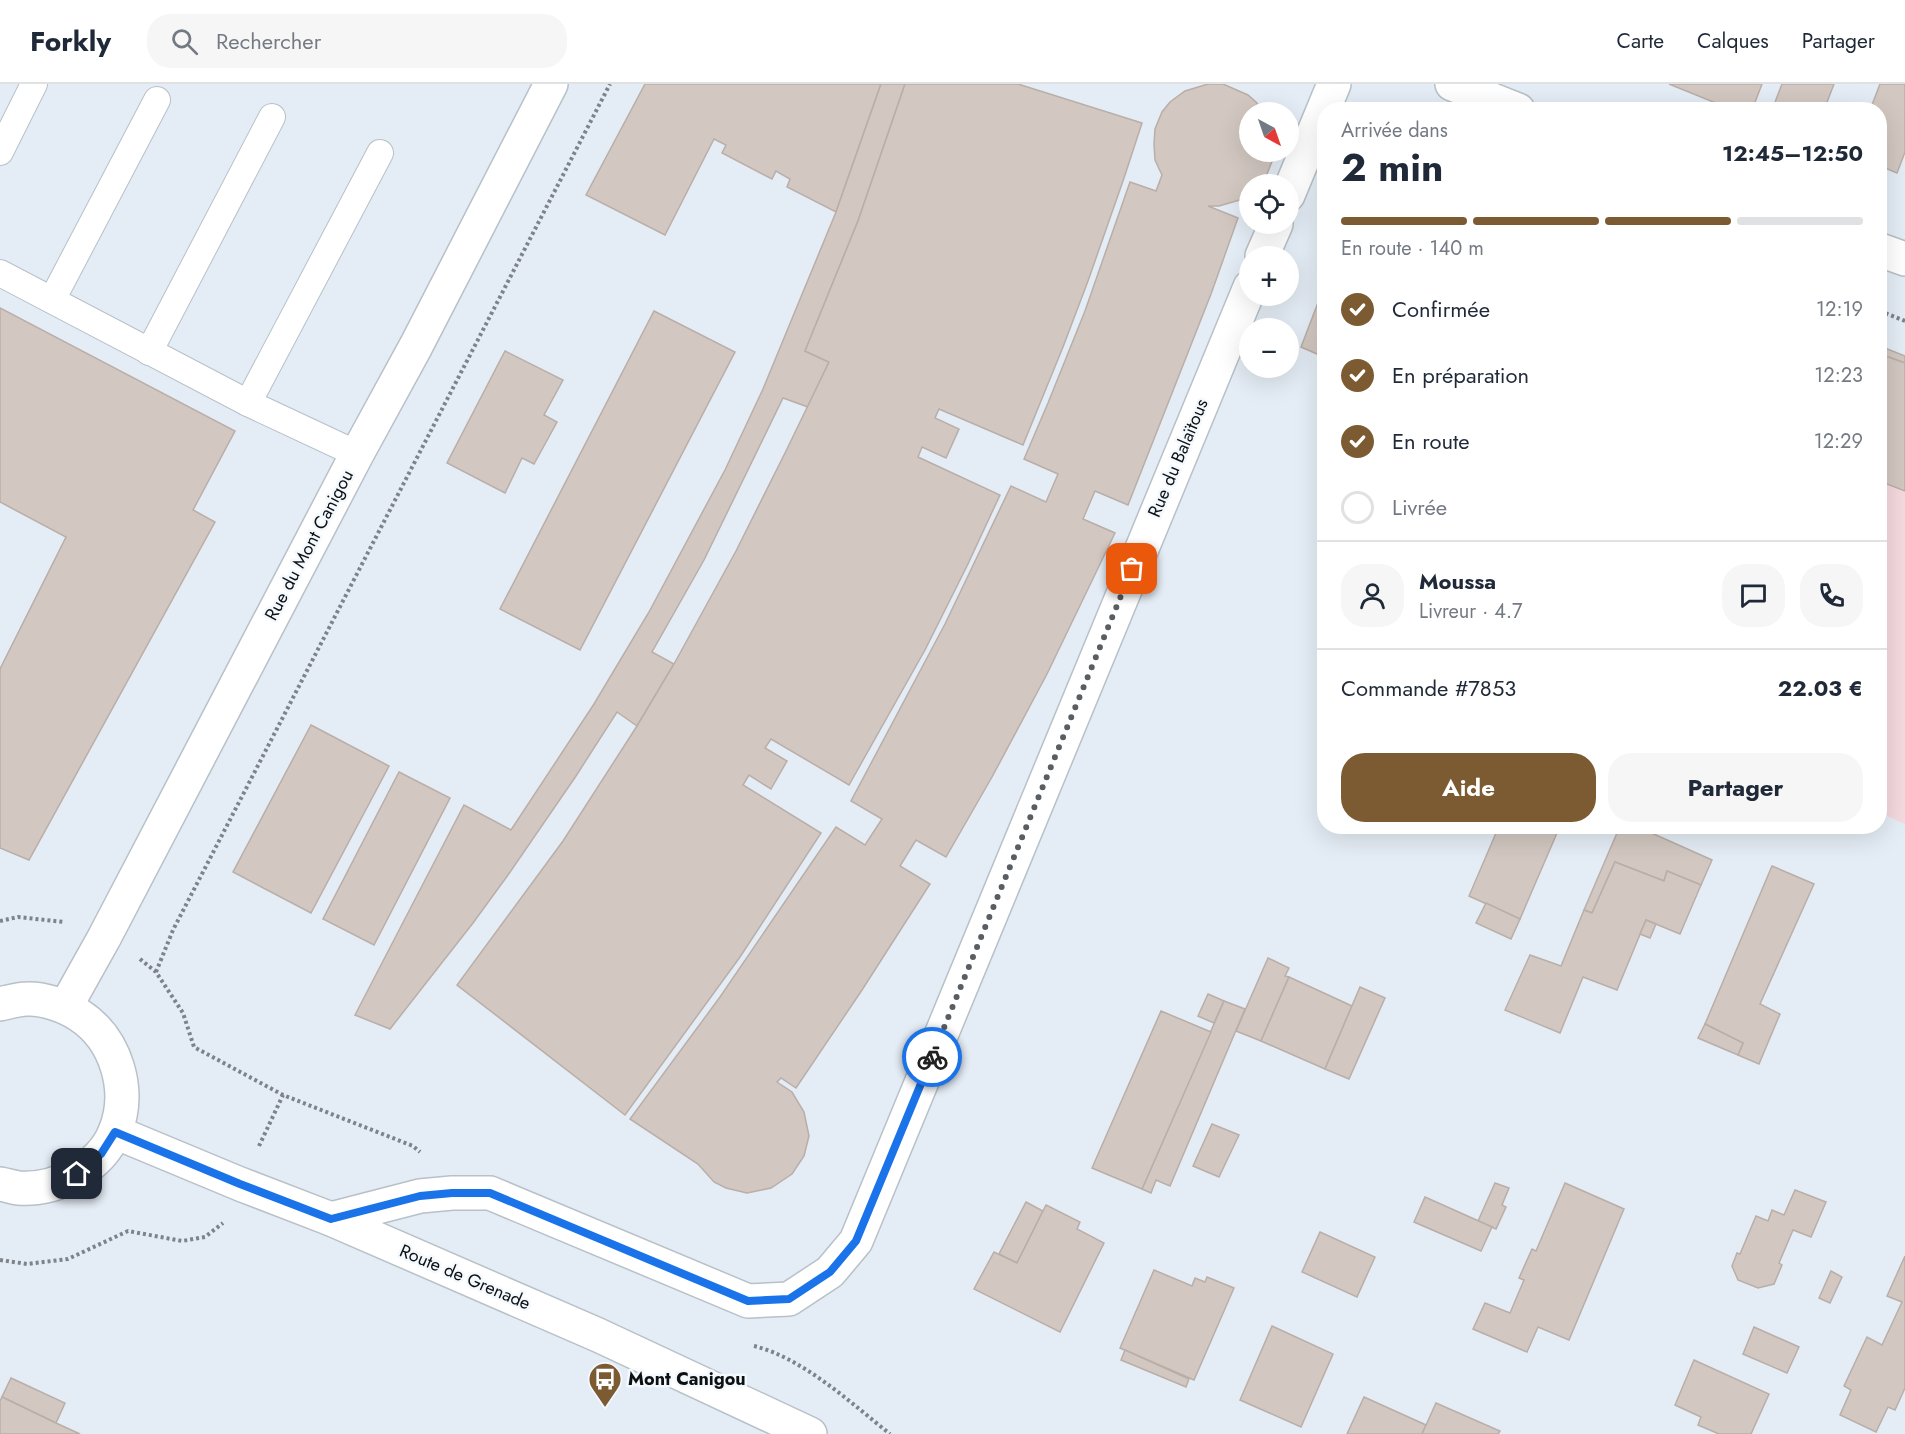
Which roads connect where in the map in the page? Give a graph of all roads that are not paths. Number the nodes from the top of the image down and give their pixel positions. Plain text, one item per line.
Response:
1 (33, 84) edge
2 (551, 84) edge
3 (1334, 84) edge
4 (1452, 84) edge
5 (157, 100) dead end
6 (1327, 102) edge
7 (1498, 102) edge
8 (272, 117) dead end
9 (1317, 125) edge
10 (0, 152) edge
11 (380, 153) dead end
12 (1297, 174) edge
13 (1887, 252) edge
14 (1905, 259) edge
15 (0, 273) edge
16 (51, 300) junction
17 (1242, 306) edge
18 (149, 352) junction
19 (248, 403) junction
20 (357, 454) junction
21 (0, 1004) edge
22 (66, 1006) junction
23 (115, 1132) junction
24 (0, 1184) edge
25 (331, 1219) junction
26 (810, 1434) edge

1 - 10 lane
2 - 20 street, Rue du Mont Canigou
3 - 6 street
4 - 7 street
5 - 16 lane
8 - 18 lane
9 - 12 street
11 - 19 lane
13 - 14 street
15 - 16 lane
16 - 18 lane
17 - 25 street, Rue du Balaïtous
18 - 19 lane
19 - 20 lane
20 - 22 street, Rue du Mont Canigou
21 - 22 street
22 - 23 street
23 - 24 street
23 - 25 street, Route de Grenade
25 - 26 street, Route de Grenade

